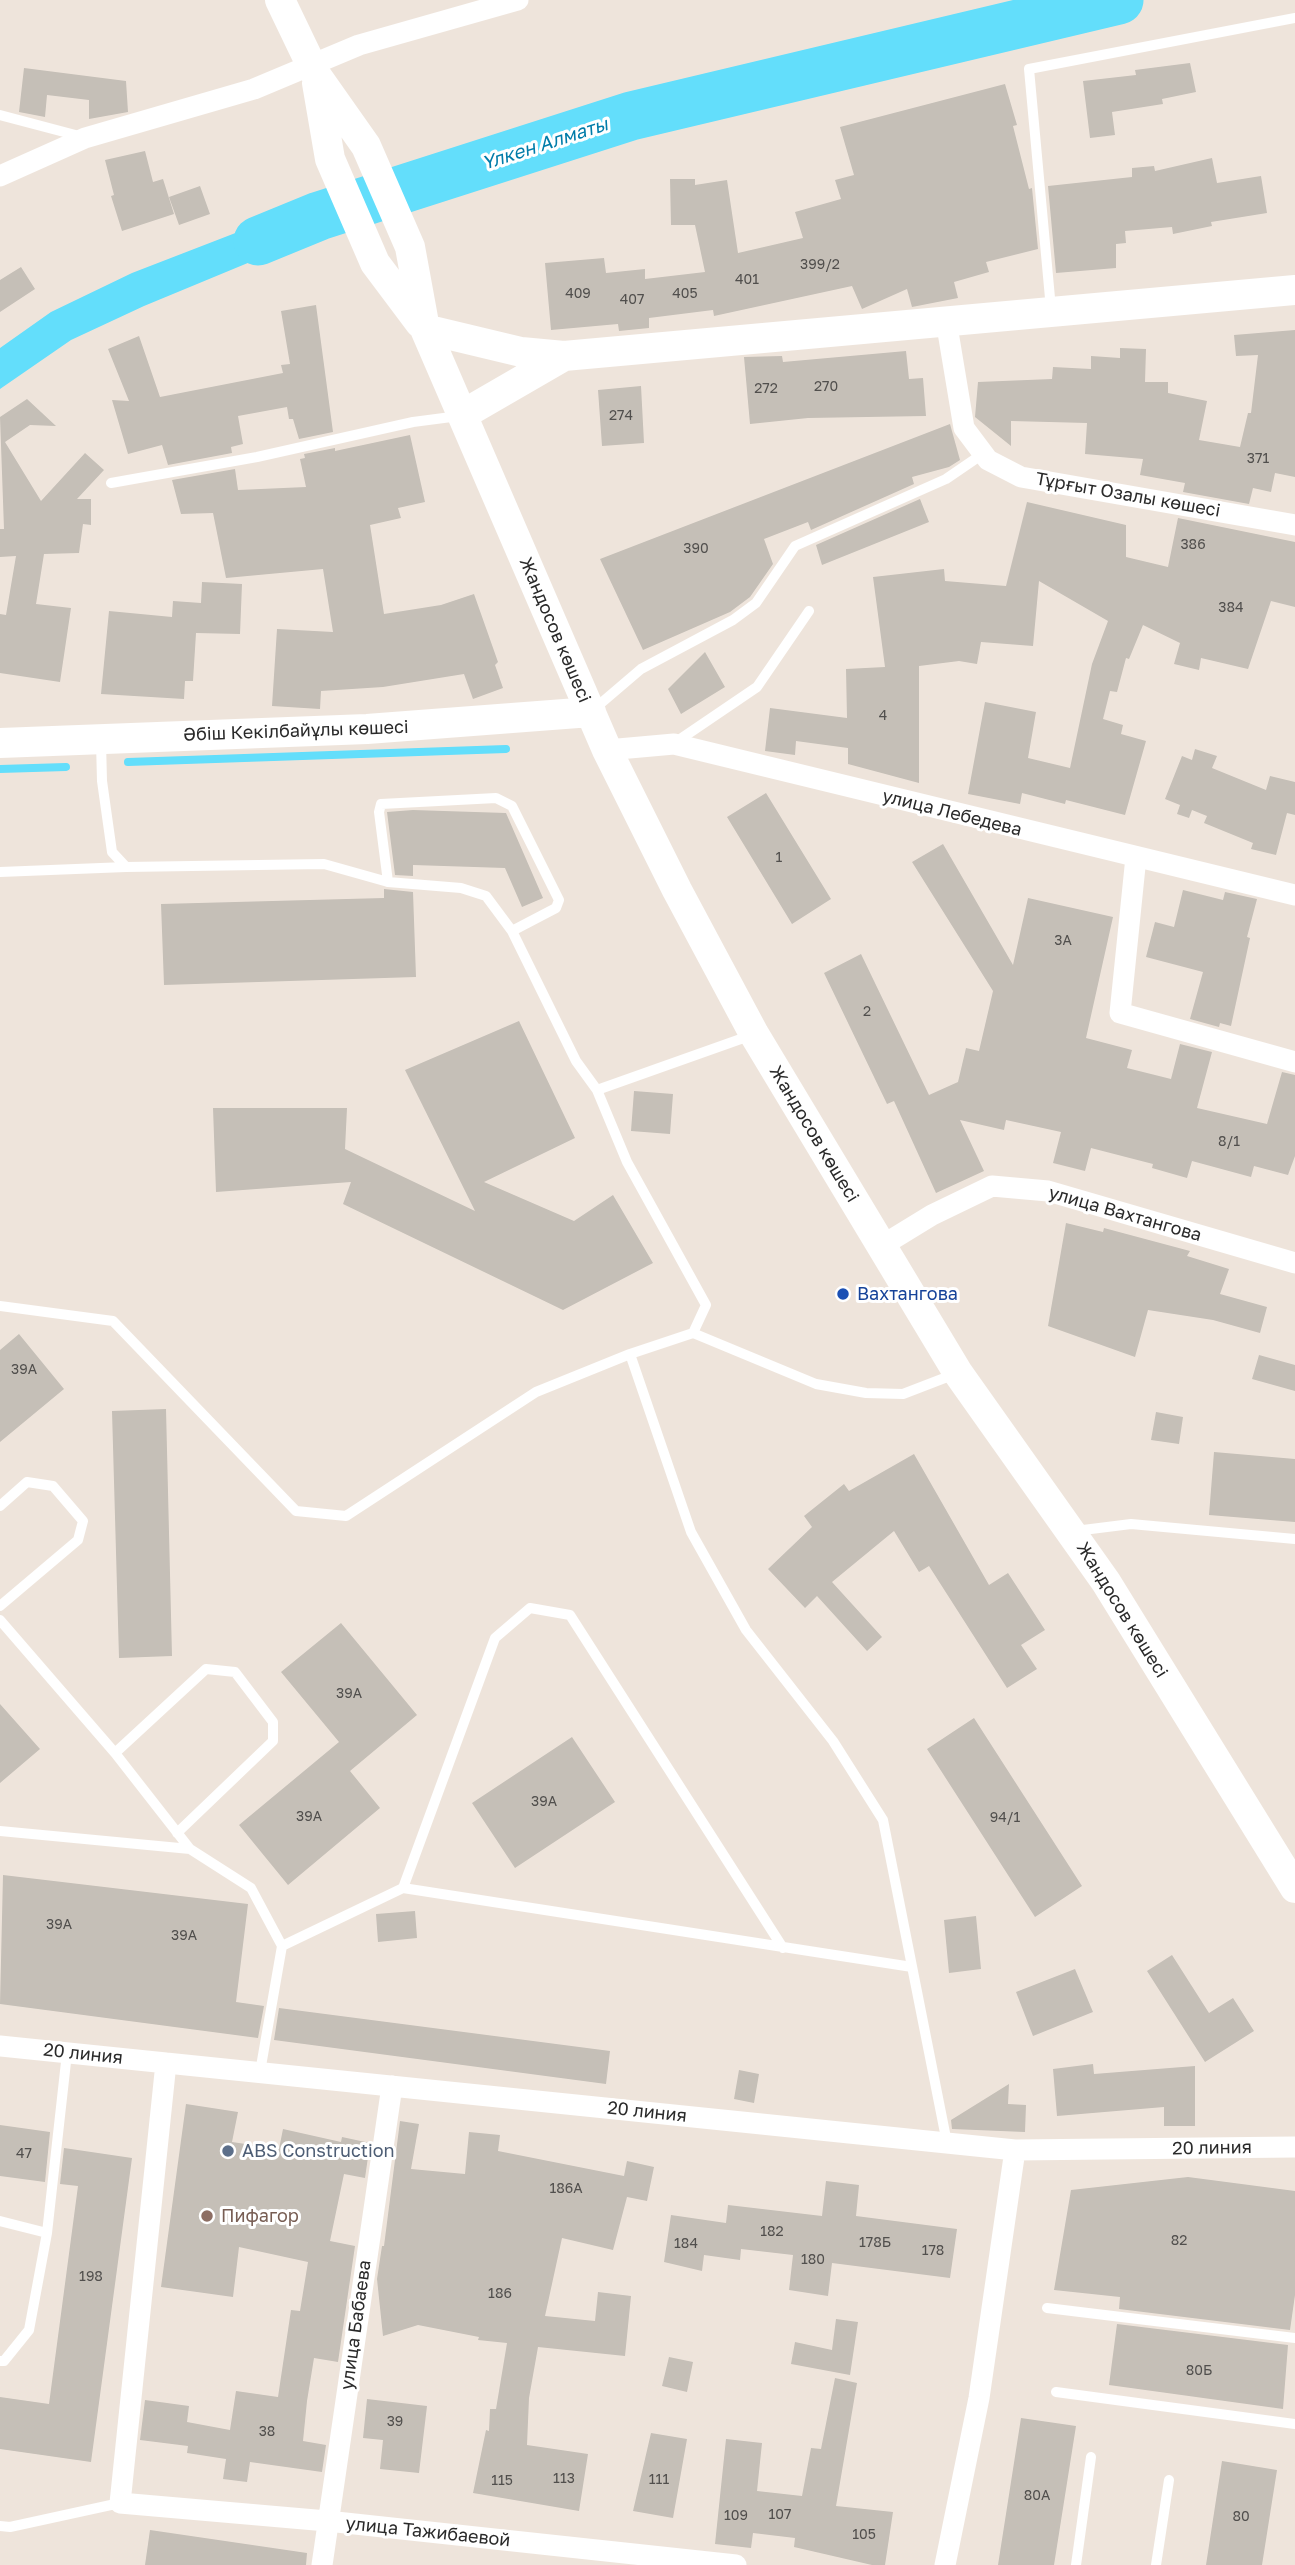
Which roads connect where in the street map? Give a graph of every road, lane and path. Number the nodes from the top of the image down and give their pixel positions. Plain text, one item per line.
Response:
1 (280, 0) edge
2 (518, 0) edge
3 (1295, 18) edge
4 (314, 70) junction
5 (0, 115) edge
6 (85, 138) junction
7 (0, 176) edge
8 (1295, 290) edge
9 (1052, 310) junction
10 (946, 320) junction
11 (425, 329) junction
12 (564, 356) junction
13 (462, 415) junction
14 (984, 453) junction
15 (111, 482) dead end
16 (1295, 525) edge
17 (809, 611) dead end
18 (591, 712) junction
19 (101, 739) junction
20 (0, 743) edge
21 (674, 744) junction
22 (607, 750) junction
23 (1136, 857) junction
24 (126, 867) junction
25 (0, 872) edge
26 (388, 882) junction
27 (1295, 895) edge
28 (512, 931) junction
29 (754, 1034) junction
30 (1295, 1062) edge
31 (597, 1090) junction
32 (883, 1245) junction
33 (1295, 1263) edge
34 (0, 1306) edge
35 (693, 1333) junction
36 (630, 1354) junction
37 (958, 1373) junction
38 (0, 1506) edge
39 (1073, 1532) junction
40 (1295, 1539) edge
41 (0, 1606) edge
42 (0, 1620) edge
43 (115, 1753) junction
44 (0, 1831) edge
45 (177, 1833) junction
46 (190, 1849) junction
47 (403, 1888) junction
48 (1295, 1888) edge
49 (282, 1946) junction
50 (783, 1948) junction
51 (912, 1966) junction
52 (0, 2046) edge
53 (67, 2053) junction
54 (166, 2063) junction
55 (260, 2072) junction
56 (392, 2086) junction
57 (947, 2143) junction
58 (1295, 2147) edge
59 (1015, 2150) junction
60 (0, 2221) edge
61 (47, 2233) junction
62 (1047, 2308) dead end
63 (1295, 2338) edge
64 (0, 2361) edge
65 (1056, 2392) dead end
66 (1295, 2424) edge
67 (1091, 2457) dead end
68 (1168, 2480) dead end
69 (120, 2503) junction
70 (327, 2521) junction
71 (0, 2526) edge
72 (322, 2565) edge
73 (736, 2565) edge
74 (946, 2565) edge
75 (1076, 2565) edge
76 (1156, 2565) edge

1 - 4 main road, Жандосов көшесі
2 - 4 street
3 - 9 lane
4 - 6 street
4 - 11 main road, Жандосов көшесі
4 - 11 main road, Жандосов көшесі
5 - 6 lane
6 - 7 street
8 - 9 main road
9 - 10 main road
10 - 12 main road
10 - 14 street, Тұрғыт Озалы көшесі
11 - 12 main road
11 - 13 main road, Жандосов көшесі
12 - 13 main road
13 - 15 lane
13 - 18 main road, Жандосов көшесі
14 - 16 street, Тұрғыт Озалы көшесі
14 - 18 lane
17 - 21 lane
18 - 19 main road, Әбіш Кекілбайұлы көшесі
18 - 22 main road, Жандосов көшесі
19 - 20 main road, Әбіш Кекілбайұлы көшесі
19 - 24 lane
21 - 22 street, улица Лебедева
21 - 23 street, улица Лебедева
22 - 29 main road, Жандосов көшесі
23 - 27 street, улица Лебедева
23 - 30 street
24 - 25 lane
24 - 26 lane
26 - 28 lane
26 - 28 lane
28 - 31 lane
29 - 31 lane
29 - 32 main road, Жандосов көшесі
31 - 35 lane
32 - 33 street, улица Вахтангова
32 - 37 main road, Жандосов көшесі
34 - 36 lane
35 - 36 lane
35 - 37 lane
36 - 51 lane
37 - 39 main road, Жандосов көшесі
38 - 41 lane
39 - 40 lane
39 - 48 main road, Жандосов көшесі
42 - 43 lane
43 - 45 lane
43 - 45 lane
44 - 46 lane
45 - 46 lane
46 - 49 lane
47 - 49 lane
47 - 50 lane
47 - 50 lane
49 - 55 lane
50 - 51 lane
51 - 57 lane
52 - 53 street, 20 линия
53 - 54 street, 20 линия
53 - 61 lane
54 - 55 street, 20 линия
54 - 69 street
55 - 56 street, 20 линия
56 - 57 street, 20 линия
56 - 70 street, улица Бабаева
57 - 59 street, 20 линия
58 - 59 street, 20 линия
59 - 74 street
60 - 61 lane
61 - 64 lane
62 - 63 lane
65 - 66 lane
67 - 75 lane
68 - 76 lane
69 - 70 street, улица Тажибаевой
69 - 71 lane
70 - 72 street, улица Бабаева
70 - 73 street, улица Тажибаевой

